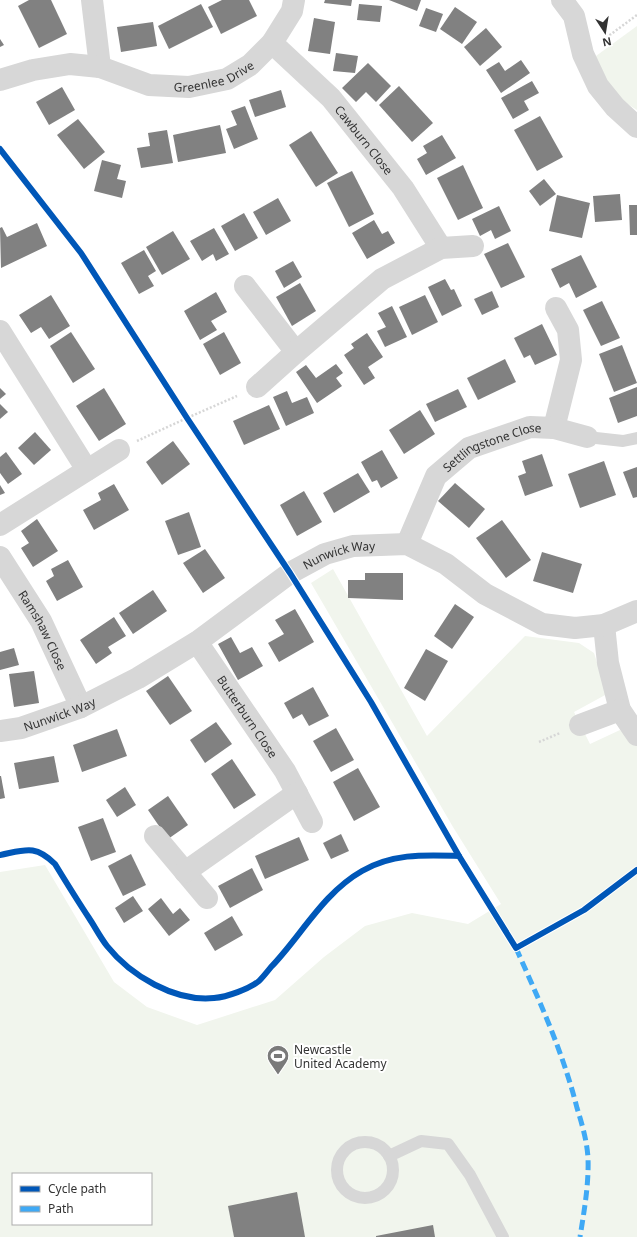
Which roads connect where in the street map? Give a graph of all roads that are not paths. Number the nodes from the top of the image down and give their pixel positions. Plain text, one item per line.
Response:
1 (92, 0) edge
2 (294, 0) edge
3 (562, 0) edge
4 (272, 43) junction
5 (100, 67) junction
6 (0, 80) edge
7 (637, 127) edge
8 (473, 246) dead end
9 (441, 248) junction
10 (245, 286) dead end
11 (556, 308) dead end
12 (0, 331) edge
13 (296, 352) junction
14 (257, 387) road end
15 (554, 428) junction
16 (587, 437) joint
17 (637, 438) edge
18 (119, 450) road end
19 (87, 470) junction
20 (0, 525) edge
21 (407, 544) junction
22 (0, 557) edge
23 (637, 611) edge
24 (604, 625) junction
25 (197, 642) junction
26 (81, 707) junction
27 (620, 710) junction
28 (580, 725) dead end
29 (0, 731) edge
30 (637, 735) edge
31 (297, 793) junction
32 (312, 822) dead end
33 (155, 836) dead end
34 (185, 872) junction
35 (207, 898) dead end
36 (389, 1156) junction
37 (503, 1237) edge

1 - 5 street
2 - 4 street, Greenlee Drive
3 - 7 street
4 - 5 street, Greenlee Drive
4 - 9 street, Cawburn Close
5 - 6 street, Greenlee Drive
8 - 9 street
9 - 13 street
10 - 13 street
11 - 15 street, Settlingstone Close
12 - 19 street
13 - 14 street
15 - 16 street, Settlingstone Close
15 - 21 street, Settlingstone Close
16 - 17 lane
18 - 19 street
19 - 20 street
21 - 24 street, Nunwick Way
21 - 25 street, Nunwick Way
22 - 26 street, Ramshaw Close
23 - 24 street, Nunwick Way
24 - 27 street
25 - 26 street, Nunwick Way
25 - 31 street, Butterburn Close
26 - 29 street, Nunwick Way
27 - 28 street
27 - 30 street
31 - 32 street, Butterburn Close
31 - 34 street
33 - 34 street
34 - 35 street
36 - 36 lane
36 - 37 lane

